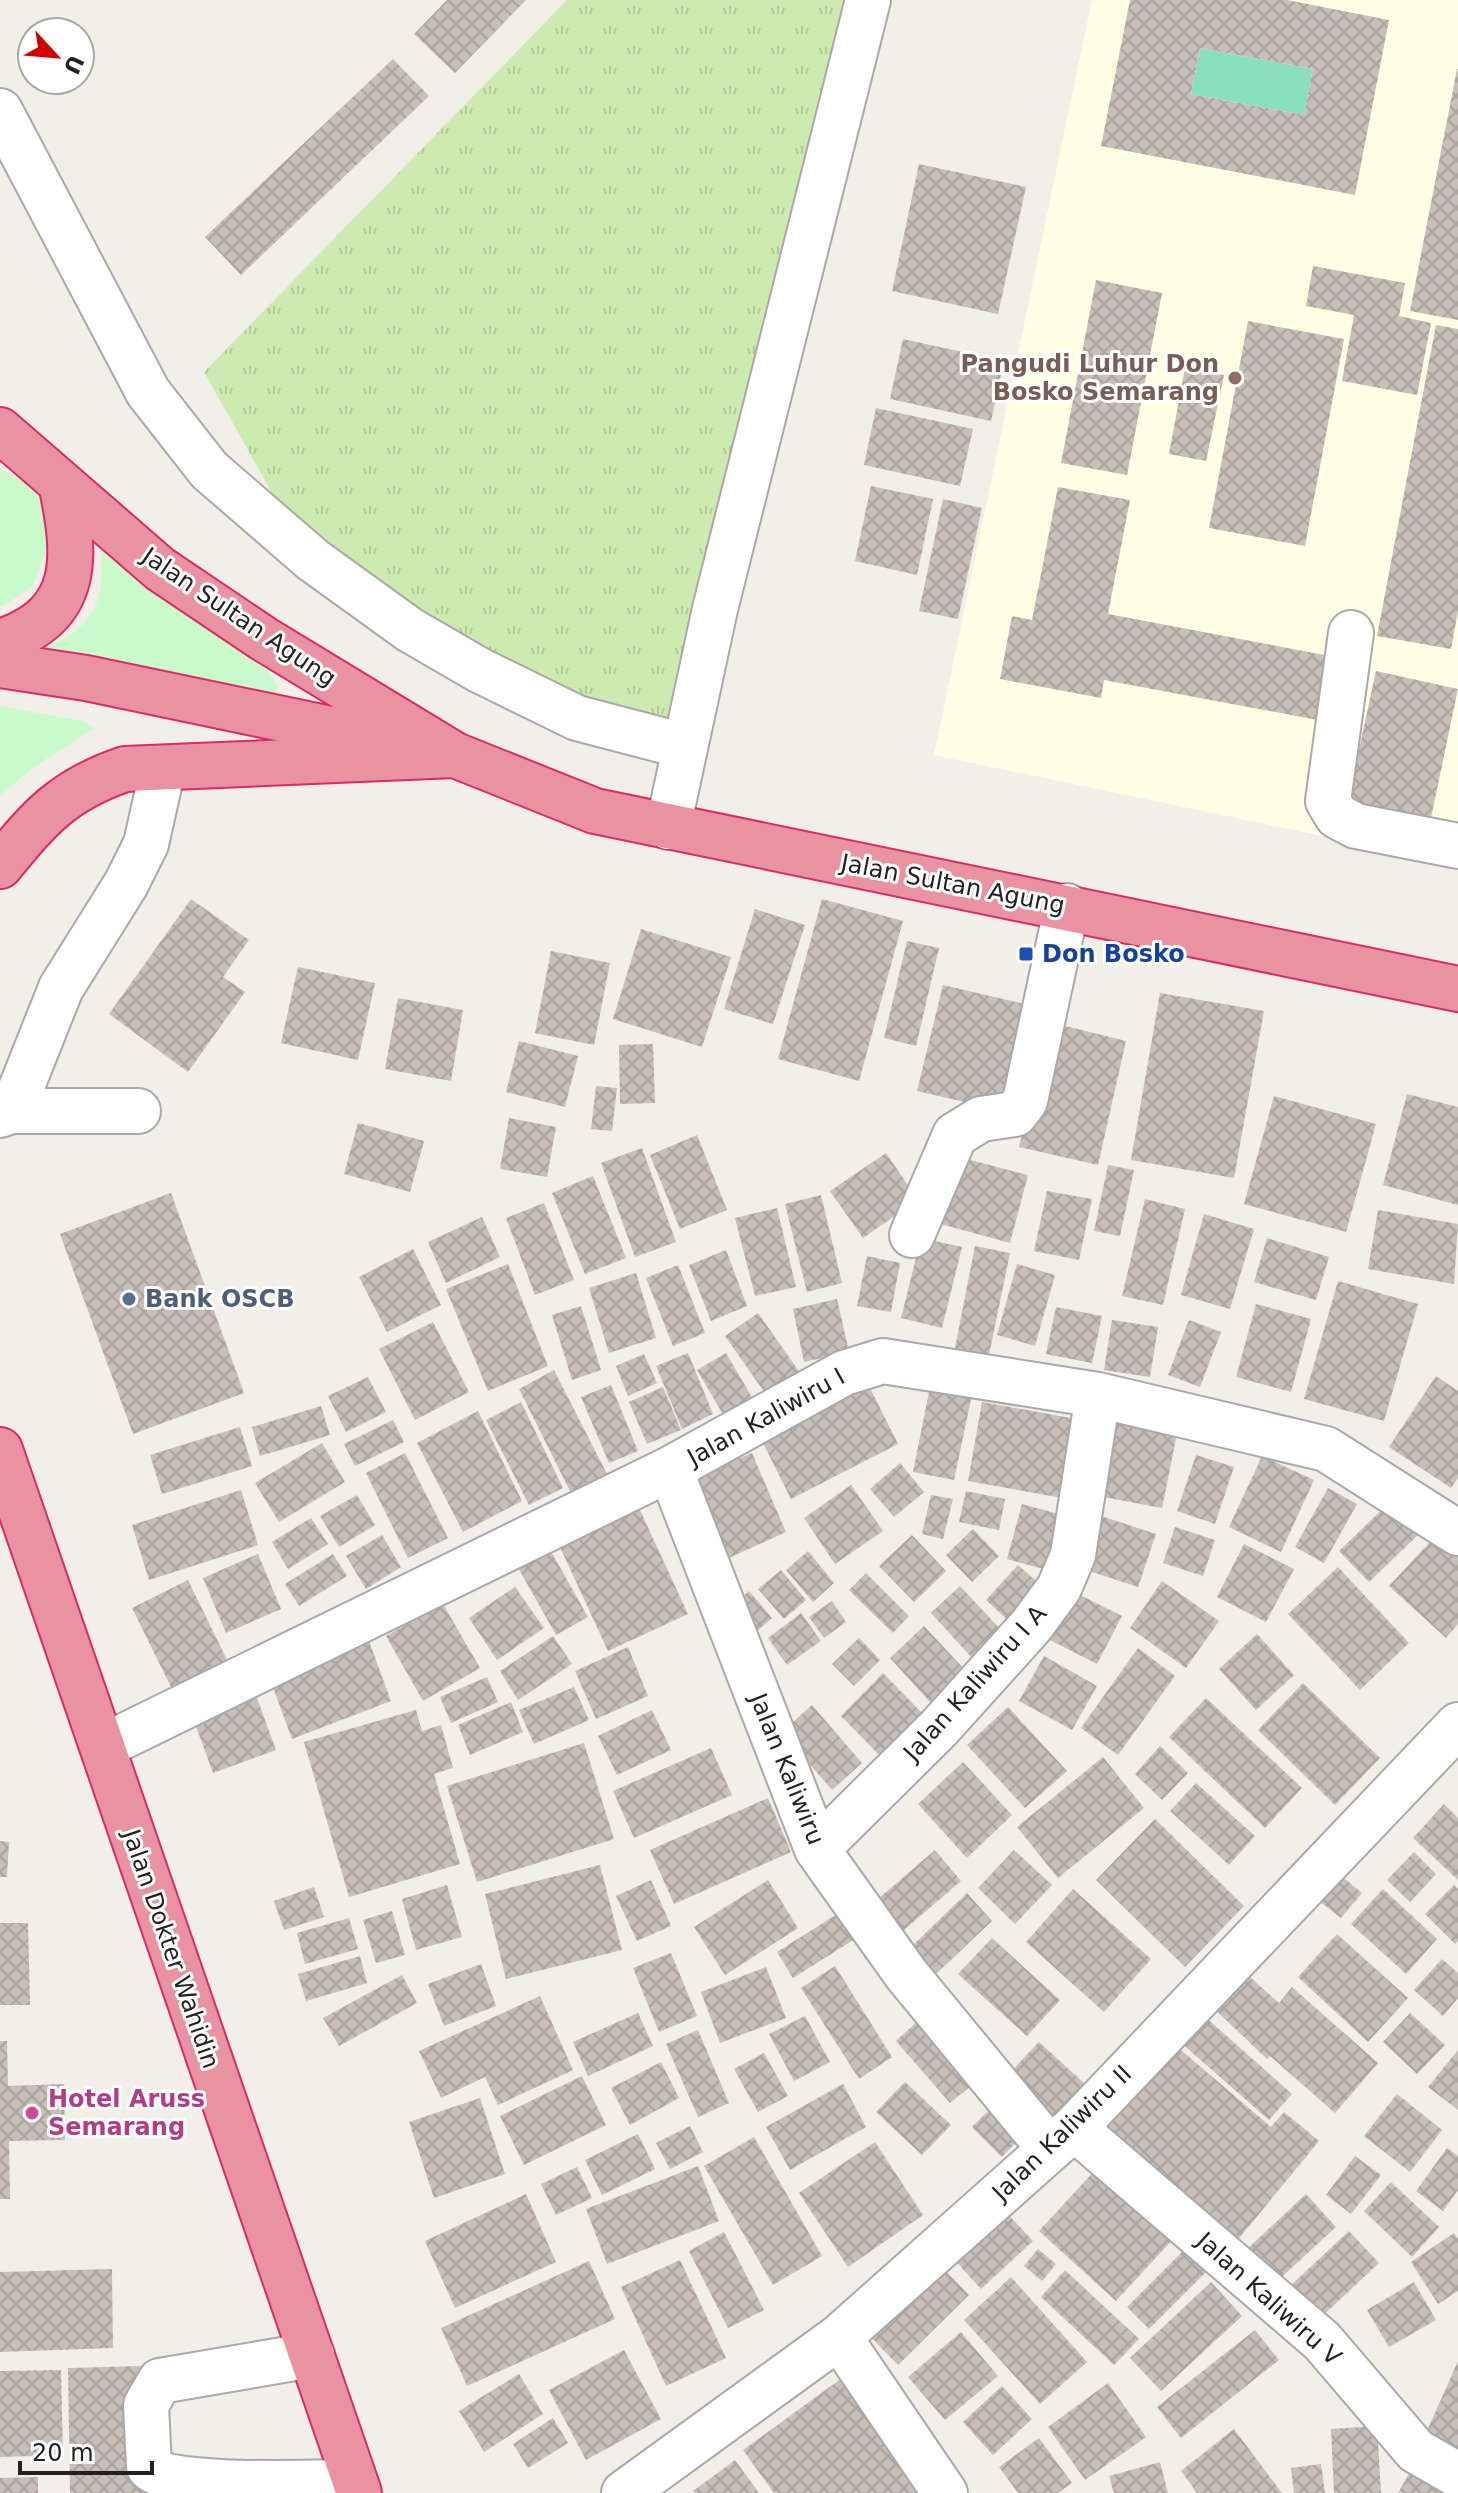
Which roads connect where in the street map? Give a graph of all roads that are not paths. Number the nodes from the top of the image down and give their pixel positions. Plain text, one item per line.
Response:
1 (868, 0) edge
2 (0, 111) edge
3 (0, 430) edge
4 (61, 483) junction
5 (1351, 633) dead end
6 (0, 642) edge
7 (0, 665) edge
8 (684, 746) junction
9 (455, 755) junction
10 (163, 768) junction
11 (668, 827) junction
12 (1458, 846) edge
13 (0, 866) edge
14 (1067, 906) junction
15 (1458, 989) edge
16 (138, 1111) dead end
17 (6, 1113) edge
18 (912, 1235) dead end
19 (1098, 1395) junction
20 (0, 1450) edge
21 (670, 1469) junction
22 (1458, 1533) edge
23 (1458, 1725) edge
24 (104, 1746) junction
25 (817, 1849) junction
26 (1062, 2138) junction
27 (839, 2337) junction
28 (312, 2355) junction
29 (1458, 2475) edge
30 (357, 2487) edge
31 (624, 2493) edge
32 (945, 2493) edge

1 - 8 street
2 - 8 street
3 - 4 highway, Jalan Sultan Agung
4 - 6 highway
4 - 9 highway, Jalan Sultan Agung
5 - 12 street
7 - 9 highway, Jalan Sultan Agung
8 - 11 street
9 - 10 highway
9 - 11 highway, Jalan Sultan Agung
10 - 13 highway
10 - 17 street
11 - 14 highway, Jalan Sultan Agung
14 - 15 highway, Jalan Sultan Agung
14 - 18 street
16 - 17 street
19 - 21 street, Jalan Kaliwiru I
19 - 22 street, Jalan Kaliwiru I
19 - 25 street, Jalan Kaliwiru I A
20 - 24 highway, Jalan Dokter Wahidin
21 - 24 street, Jalan Kaliwiru I
21 - 25 street, Jalan Kaliwiru
23 - 26 street, Jalan Kaliwiru II
24 - 28 highway, Jalan Dokter Wahidin
25 - 26 street, Jalan Kaliwiru
26 - 27 street, Jalan Kaliwiru II
26 - 29 street, Jalan Kaliwiru V
27 - 31 street, Jalan Kaliwiru II
27 - 32 street
28 - 30 highway, Jalan Dokter Wahidin
28 - 30 street

